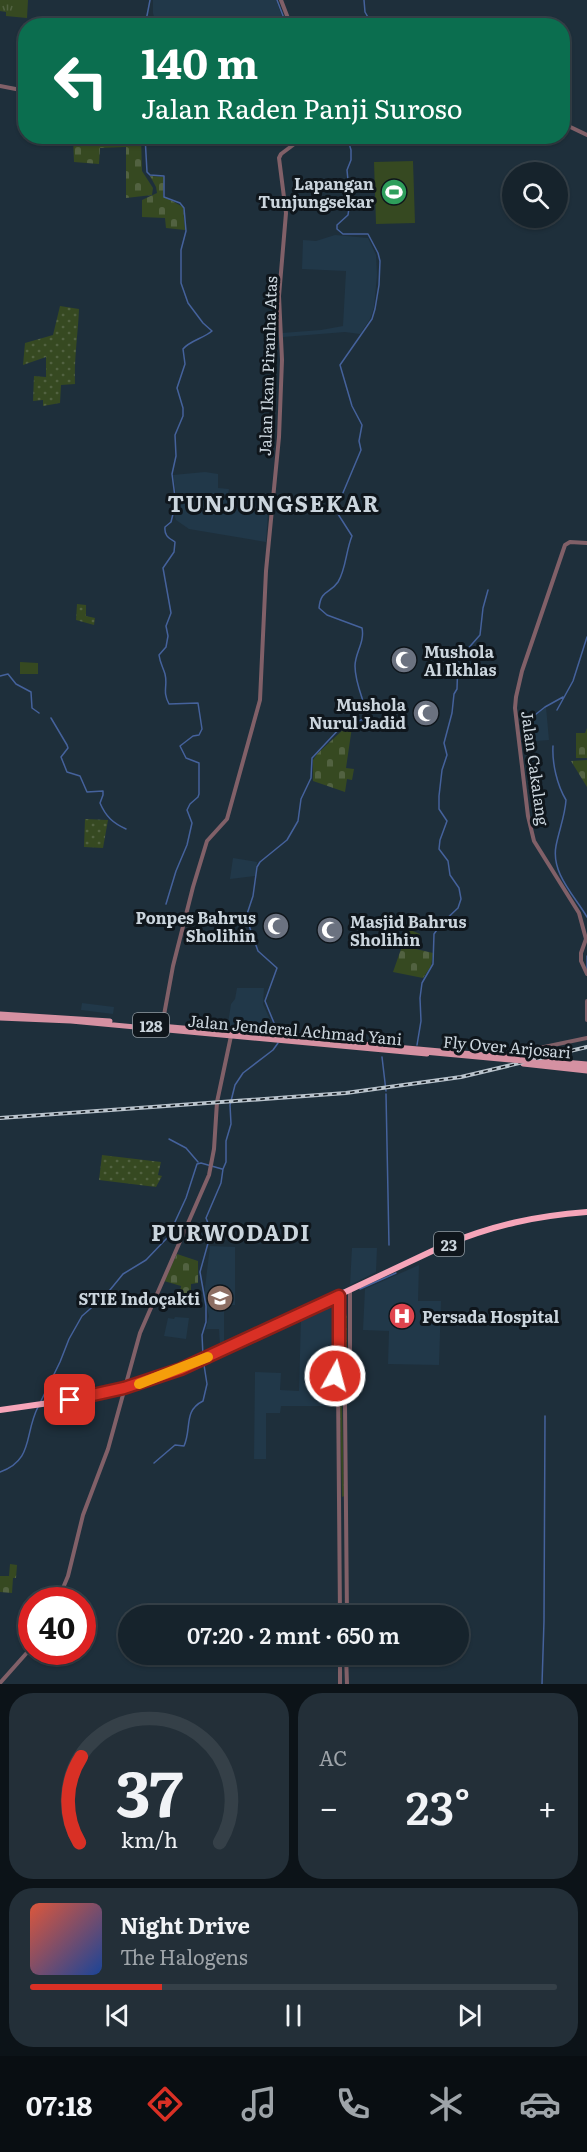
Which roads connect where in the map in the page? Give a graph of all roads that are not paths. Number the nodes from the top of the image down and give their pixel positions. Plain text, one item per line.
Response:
1 (281, 0) edge
2 (288, 18) edge
3 (0, 86) edge
4 (18, 89) edge
5 (570, 127) edge
6 (587, 135) edge
7 (294, 144) edge
8 (587, 543) edge
9 (587, 974) edge
10 (587, 1000) edge
11 (0, 1016) edge
12 (26, 1017) junction
13 (587, 1020) edge
14 (162, 1026) junction
15 (231, 1036) junction
16 (587, 1038) edge
17 (280, 1039) junction
18 (399, 1047) junction
19 (381, 1050) junction
20 (424, 1053) junction
21 (505, 1055) junction
22 (486, 1057) junction
23 (520, 1060) junction
24 (586, 1067) edge
25 (587, 1212) edge
26 (350, 1291) junction
27 (339, 1296) junction
28 (339, 1315) junction
29 (350, 1316) junction
30 (339, 1369) junction
31 (350, 1370) junction
32 (351, 1380) junction
33 (338, 1382) junction
34 (124, 1388) junction
35 (0, 1410) edge
36 (339, 1502) junction
37 (346, 1502) junction
38 (63, 1587) edge
39 (340, 1605) edge
40 (346, 1605) edge
41 (18, 1663) edge
42 (340, 1665) edge
43 (346, 1665) edge
44 (0, 1683) edge
45 (340, 1684) edge
46 (347, 1684) edge

1 - 2 street
3 - 4 street
5 - 6 street
7 - 14 street, Jalan Ikan Piranha Atas
8 - 9 street, Jalan Cakalang
10 - 13 street
11 - 12 main road, Jalan Jenderal Achmad Yani / 128
12 - 14 main road, Jalan Jenderal Achmad Yani / 128
12 - 15 main road, Jalan Jenderal Achmad Yani / 128
14 - 17 main road, Jalan Jenderal Achmad Yani / 128
15 - 17 main road, Jalan Jenderal Achmad Yani / 128
15 - 34 street
16 - 21 street
17 - 18 main road, Jalan Jenderal Achmad Yani / 128
17 - 19 main road, Jalan Jenderal Achmad Yani / 128
18 - 20 main road, Fly Over Arjosari / 128
18 - 22 main road, Jalan Jenderal Achmad Yani / 128
19 - 20 main road, Fly Over Arjosari / 128
19 - 22 main road, Jalan Jenderal Achmad Yani / 128
20 - 24 main road, Fly Over Arjosari / 128, bridge
21 - 22 main road, Jalan Jenderal Achmad Yani / 128
21 - 23 main road, Jalan Jenderal Achmad Yani / 128
22 - 23 main road, Jalan Jenderal Achmad Yani / 128
23 - 24 main road, Jalan Jenderal Achmad Yani / 128
25 - 26 highway, 23
26 - 27 highway, 23
26 - 29 street
27 - 28 street
27 - 34 highway, 23
28 - 29 street
28 - 30 street
29 - 31 street
30 - 31 street
30 - 33 street
31 - 32 street
32 - 33 street
32 - 37 street
33 - 36 street
34 - 35 highway, 23
34 - 38 street
36 - 37 street
36 - 39 street
37 - 40 street
41 - 44 street
42 - 45 street
43 - 46 street

